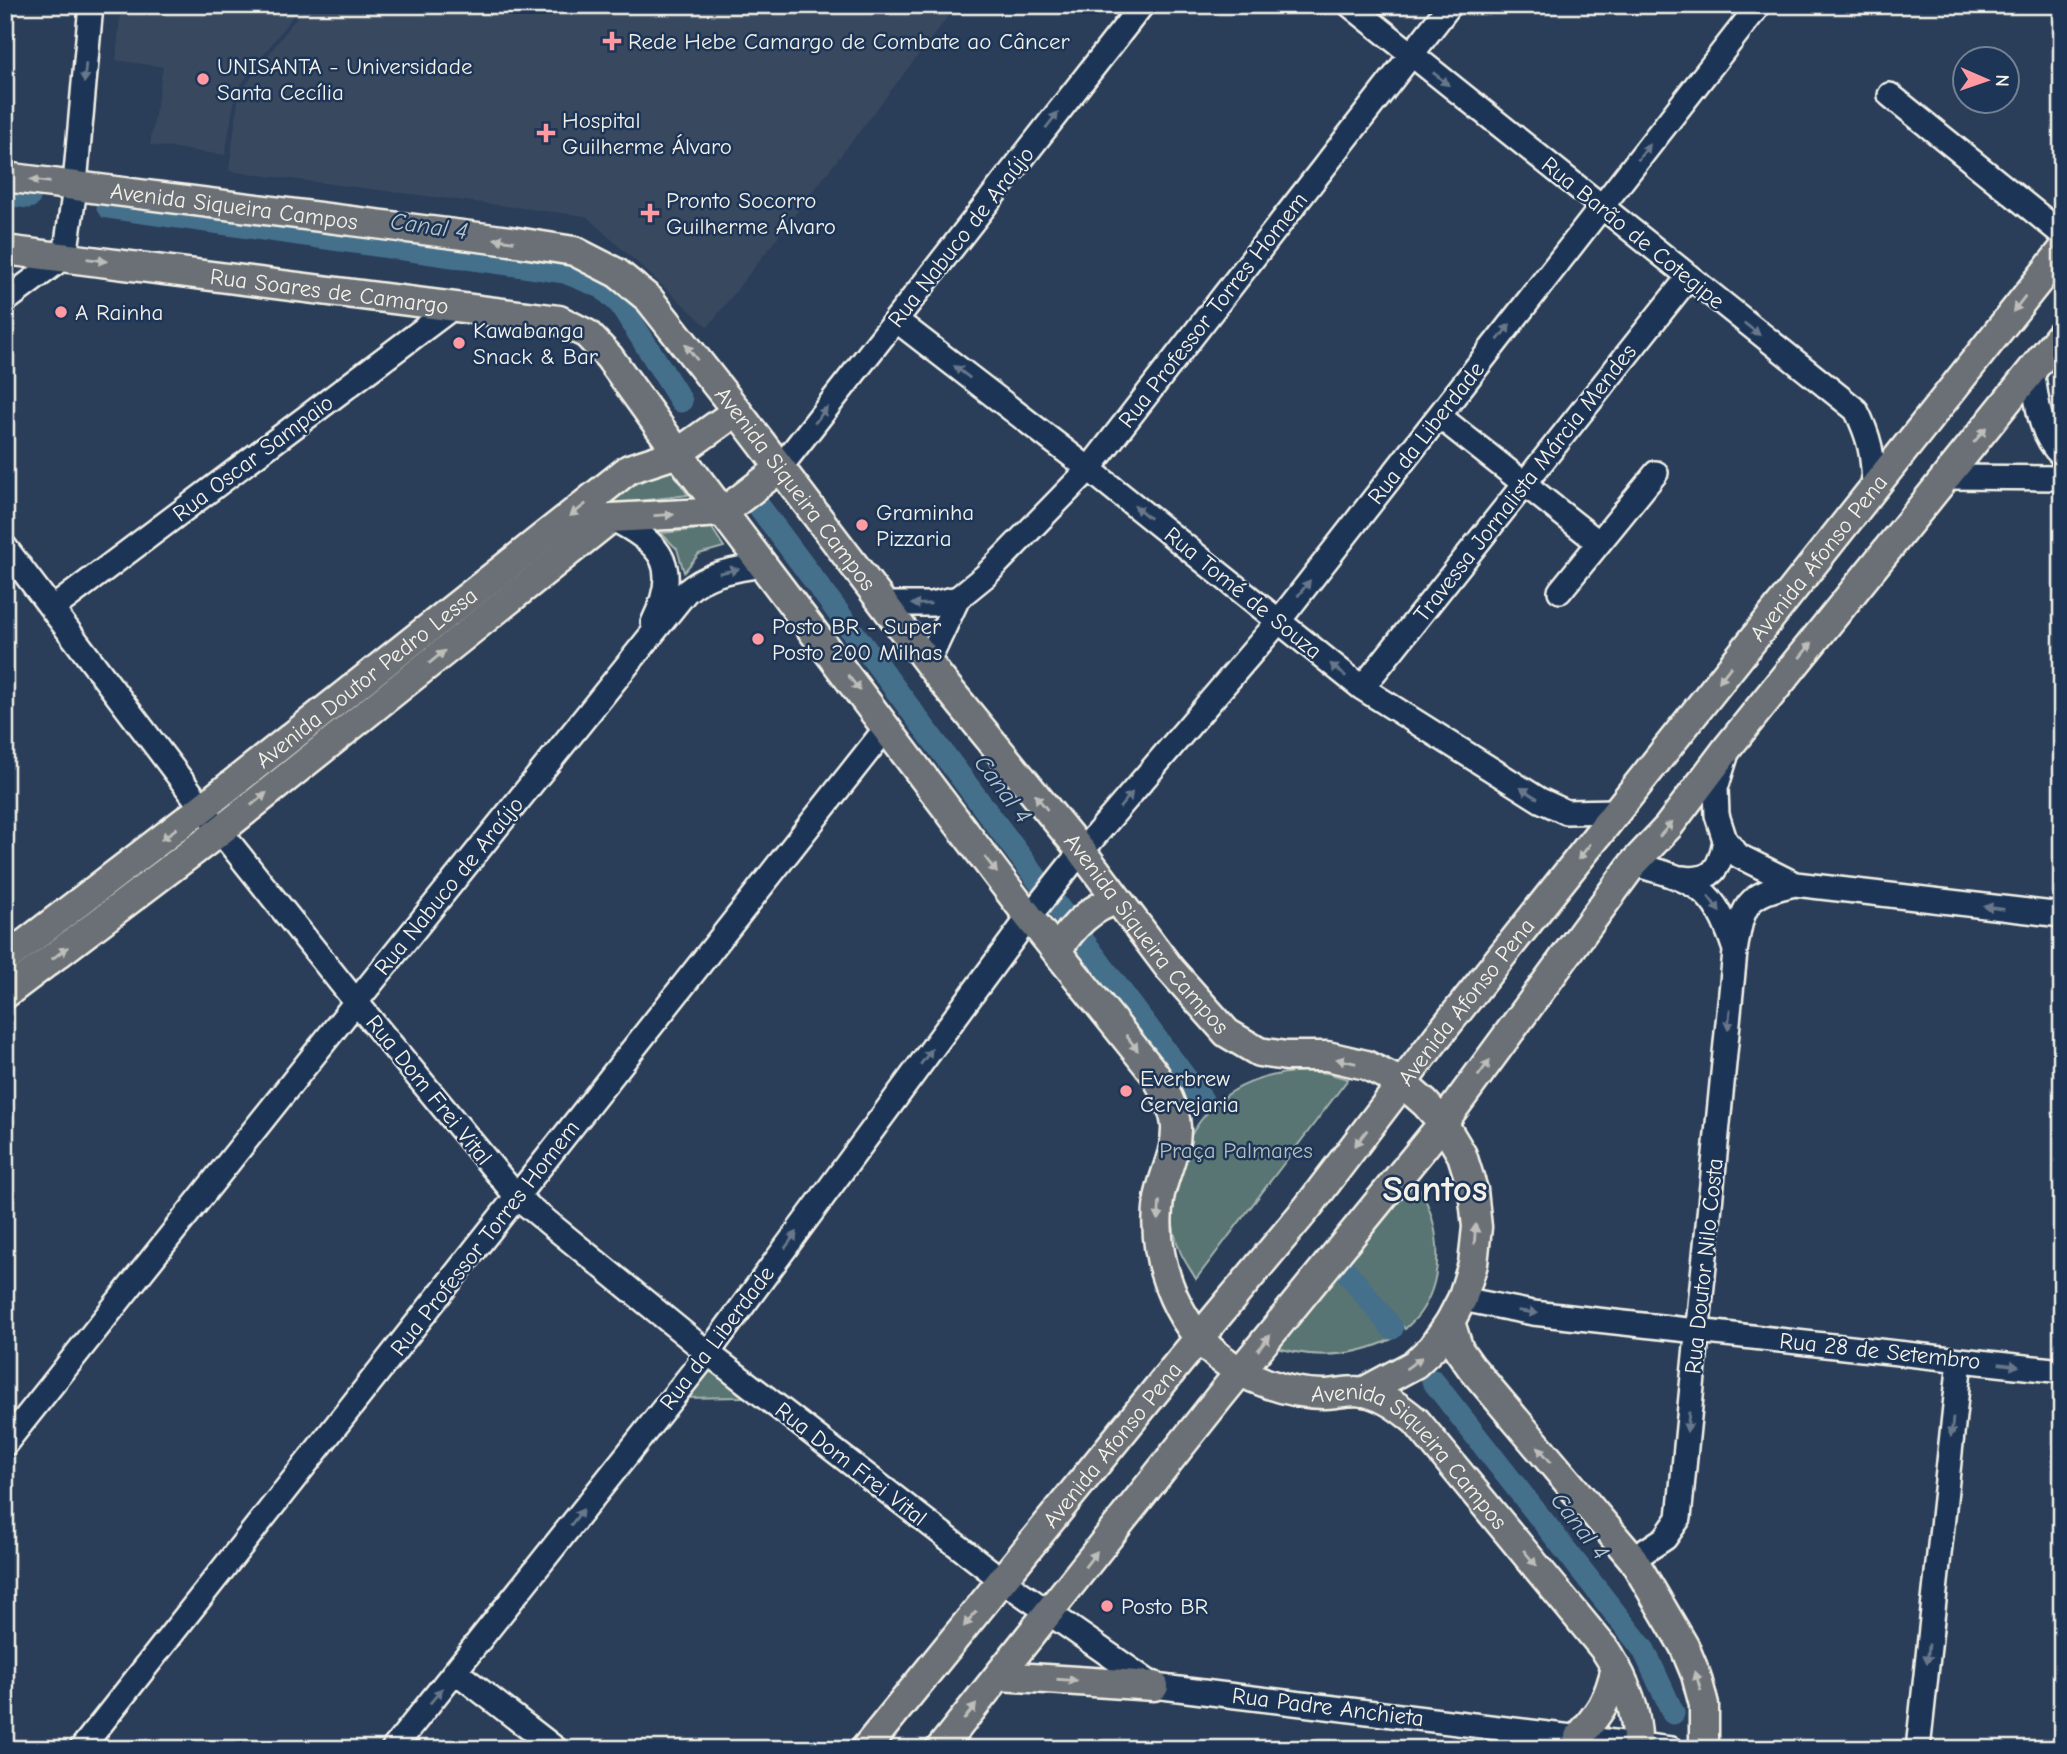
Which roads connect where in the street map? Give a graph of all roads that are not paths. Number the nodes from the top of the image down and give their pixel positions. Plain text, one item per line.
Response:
1 (91, 5) edge
2 (1142, 5) edge
3 (1350, 5) edge
4 (1450, 5) edge
5 (1759, 5) edge
6 (1411, 55) junction
7 (1890, 95) dead end
8 (5, 177) edge
9 (75, 190) junction
10 (1600, 206) junction
11 (2062, 234) edge
12 (5, 250) edge
13 (66, 250) junction
14 (2062, 251) edge
15 (1688, 278) junction
16 (5, 301) edge
17 (453, 307) junction
18 (896, 320) junction
19 (2062, 332) edge
20 (2032, 370) junction
21 (732, 414) junction
22 (1439, 416) junction
23 (687, 447) junction
24 (2062, 456) edge
25 (1089, 469) junction
26 (776, 472) junction
27 (1656, 473) dead end
28 (1946, 477) junction
29 (2062, 478) edge
30 (1524, 483) junction
31 (1874, 486) junction
32 (728, 508) junction
33 (611, 518) junction
34 (1599, 542) junction
35 (5, 547) edge
36 (762, 565) junction
37 (1560, 591) dead end
38 (958, 598) junction
39 (884, 604) junction
40 (52, 609) junction
41 (1278, 622) junction
42 (642, 644) junction
43 (928, 662) junction
44 (1362, 688) junction
45 (887, 727) junction
46 (1729, 746) junction
47 (202, 808) junction
48 (1617, 811) junction
49 (220, 831) junction
50 (1725, 840) junction
51 (1076, 858) junction
52 (1633, 864) junction
53 (1682, 878) junction
54 (1796, 884) junction
55 (1110, 902) junction
56 (1035, 909) junction
57 (2062, 915) edge
58 (1063, 942) junction
59 (1735, 952) junction
60 (5, 958) edge
61 (5, 994) edge
62 (356, 1002) junction
63 (1402, 1083) junction
64 (1443, 1123) junction
65 (517, 1197) junction
66 (1450, 1320) junction
67 (1698, 1330) junction
68 (1198, 1338) junction
69 (708, 1353) junction
70 (1959, 1360) junction
71 (1240, 1371) junction
72 (2062, 1371) edge
73 (1373, 1387) junction
74 (5, 1444) edge
75 (1633, 1559) junction
76 (1002, 1580) junction
77 (1049, 1612) junction
78 (1616, 1667) junction
79 (455, 1671) junction
80 (999, 1676) junction
81 (1154, 1686) junction
82 (891, 1715) junction
83 (1578, 1737) junction
84 (1649, 1747) edge
85 (81, 1749) edge
86 (393, 1749) edge
87 (556, 1749) edge
88 (865, 1749) edge
89 (887, 1749) edge
90 (940, 1749) edge
91 (1704, 1749) edge
92 (1918, 1749) edge

1 -> 9 street
18 -> 2 street, Rua Nabuco de Araújo
3 - 6 street, Rua Barão de Cotegipe
4 - 6 street, Rua Professor Torres Homem
10 -> 5 street, Rua da Liberdade
6 -> 10 street, Rua Barão de Cotegipe
6 - 25 street, Rua Professor Torres Homem
7 - 11 street
9 -> 8 main road, Avenida Siqueira Campos
9 - 13 street
21 -> 9 main road, Avenida Siqueira Campos
10 - 15 street, Rua Barão de Cotegipe
22 -> 10 street, Rua da Liberdade
12 - 13 main road, Rua Soares de Camargo
13 - 16 street
13 -> 17 main road, Rua Soares de Camargo
14 -> 31 main road, Avenida Afonso Pena
15 - 30 street, Travessa Jornalista Márcia Mendes
15 -> 31 street, Rua Barão de Cotegipe
17 - 23 main road, Rua Soares de Camargo
17 - 40 street, Rua Oscar Sampaio
25 -> 18 street, Rua Tomé de Souza
26 -> 18 street, Rua Nabuco de Araújo
19 - 20 main road
20 - 24 street
28 -> 20 main road
21 - 23 main road, Avenida Doutor Pedro Lessa
21 - 26 main road, Avenida Siqueira Campos
22 - 30 street
41 -> 22 street, Rua da Liberdade
23 - 32 main road, Avenida Siqueira Campos
23 -> 47 main road, Avenida Doutor Pedro Lessa
25 - 38 street, Rua Professor Torres Homem
41 -> 25 street, Rua Tomé de Souza
26 - 32 main road
26 - 39 main road, Avenida Siqueira Campos
27 - 34 street
28 - 29 street
46 -> 28 main road
30 - 34 street
30 - 44 street, Travessa Jornalista Márcia Mendes
31 -> 48 main road, Avenida Afonso Pena
33 -> 32 main road
32 - 36 main road, Avenida Siqueira Campos
33 - 42 street
49 -> 33 main road, Avenida Doutor Pedro Lessa
34 - 37 street
35 - 40 street, Rua Dom Frei Vital
42 -> 36 street, Rua Nabuco de Araújo
36 -> 45 main road, Avenida Siqueira Campos
38 -> 39 street, Rua Professor Torres Homem
38 - 43 street, Rua Professor Torres Homem
39 - 43 main road, Avenida Siqueira Campos
40 - 47 street, Rua Dom Frei Vital
44 -> 41 street, Rua Tomé de Souza
51 -> 41 street, Rua da Liberdade
42 - 62 street, Rua Nabuco de Araújo
51 -> 43 main road, Avenida Siqueira Campos
48 -> 44 street, Rua Tomé de Souza
45 -> 56 main road, Avenida Siqueira Campos
45 - 65 street, Rua Professor Torres Homem
46 - 50 street
52 -> 46 main road
47 - 49 street, Rua Dom Frei Vital
47 -> 60 main road, Avenida Doutor Pedro Lessa
48 -> 63 main road, Avenida Afonso Pena
61 -> 49 main road, Avenida Doutor Pedro Lessa
49 - 62 street, Rua Dom Frei Vital
50 - 53 street
50 - 54 street
51 - 55 main road, Avenida Siqueira Campos
51 - 56 street, Rua da Liberdade
52 - 53 street
64 -> 52 main road
53 -> 59 street
57 -> 54 street
54 - 59 street, Rua Doutor Nilo Costa
55 - 58 main road
63 -> 55 main road, Avenida Siqueira Campos
56 - 58 main road, Avenida Siqueira Campos
69 -> 56 street, Rua da Liberdade
58 -> 68 main road, Avenida Siqueira Campos
59 -> 67 street, Rua Doutor Nilo Costa
62 - 65 street, Rua Dom Frei Vital
62 - 74 street, Rua Nabuco de Araújo
63 - 64 main road, Avenida Siqueira Campos
63 -> 68 main road, Avenida Afonso Pena
66 -> 64 main road, Avenida Siqueira Campos
71 -> 64 main road
65 - 69 street, Rua Dom Frei Vital
65 - 85 street, Rua Professor Torres Homem
66 -> 67 street, Rua 28 de Setembro
73 -> 66 main road
75 -> 66 main road
67 - 70 street, Rua 28 de Setembro
67 -> 75 street, Rua Doutor Nilo Costa
68 - 71 main road, Avenida Siqueira Campos
68 - 76 main road, Avenida Afonso Pena
69 - 76 street, Rua Dom Frei Vital
79 -> 69 street, Rua da Liberdade
70 -> 72 street, Rua 28 de Setembro
70 -> 92 street
71 - 73 main road, Avenida Siqueira Campos
77 -> 71 main road
73 -> 78 main road, Avenida Siqueira Campos
91 -> 75 main road
76 - 77 street, Rua Padre Anchieta
76 -> 82 main road, Avenida Afonso Pena
77 - 80 main road
77 - 81 street, Rua Padre Anchieta
78 - 83 main road
78 - 84 main road, Avenida Siqueira Campos
86 -> 79 street, Rua da Liberdade
79 - 87 street
80 -> 81 main road
90 -> 80 main road
81 - 83 street, Rua Padre Anchieta
82 - 88 main road, Avenida Afonso Pena
82 - 89 main road
83 - 84 street, Rua Padre Anchieta

